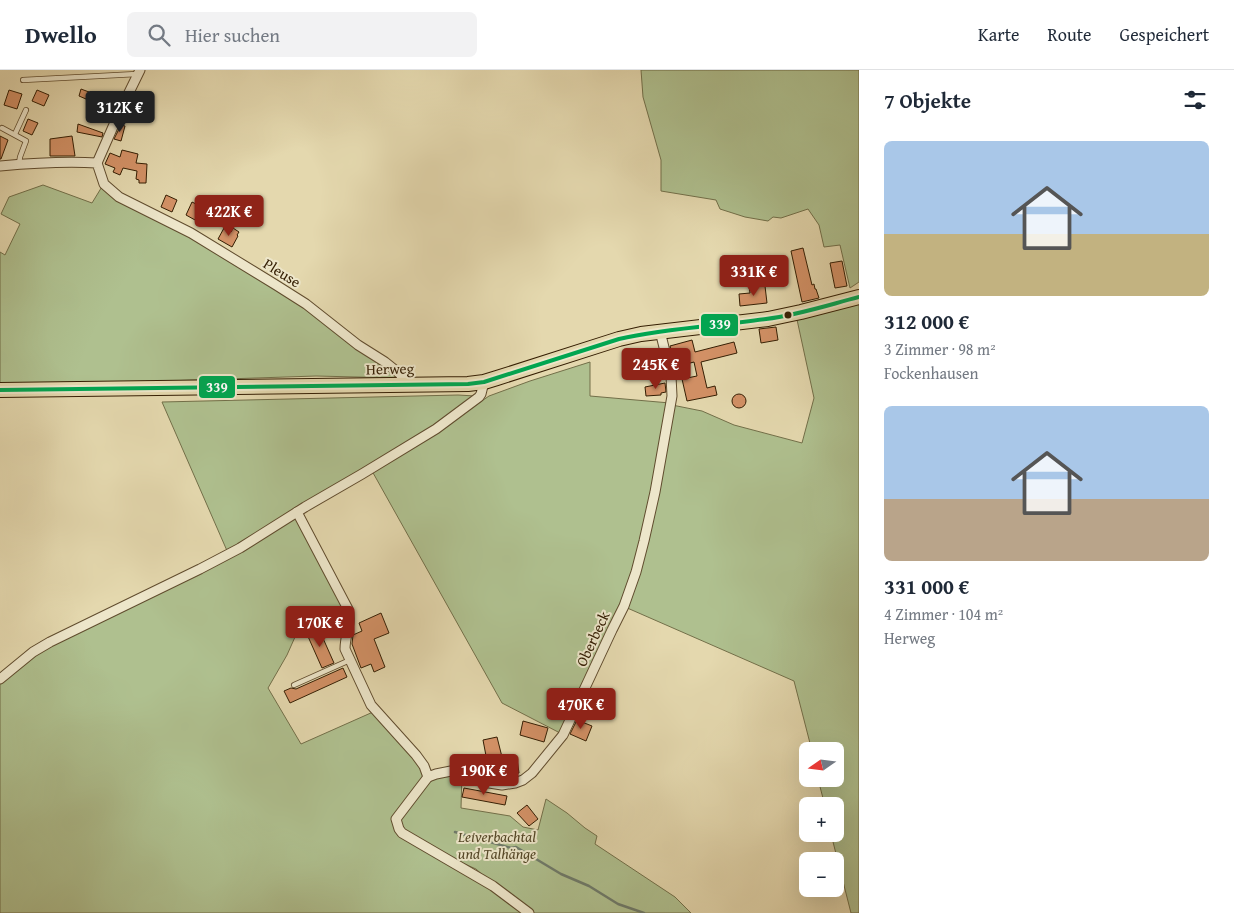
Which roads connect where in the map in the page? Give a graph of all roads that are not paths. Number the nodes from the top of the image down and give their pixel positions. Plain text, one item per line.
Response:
1 (139, 72) edge
2 (22, 80) dead end
3 (26, 110) dead end
4 (2, 128) dead end
5 (14, 134) junction
6 (97, 163) junction
7 (19, 164) junction
8 (0, 166) edge
9 (859, 297) edge
10 (660, 331) junction
11 (484, 382) junction
12 (407, 385) junction
13 (0, 390) edge
14 (297, 512) junction
15 (350, 660) junction
16 (0, 679) edge
17 (294, 686) dead end
18 (428, 777) junction
19 (529, 913) edge

1 - 2 lane
1 - 6 street
3 - 5 lane
4 - 5 lane
5 - 7 lane
6 - 7 street
6 - 12 street, Pleuse
7 - 8 street
9 - 10 main road, Herweg
10 - 11 main road, Herweg
10 - 18 street, Oberbeck
11 - 12 main road, Herweg
11 - 14 street
12 - 13 main road, Herweg
14 - 15 street
14 - 16 street
15 - 17 lane
15 - 18 street
18 - 19 street

